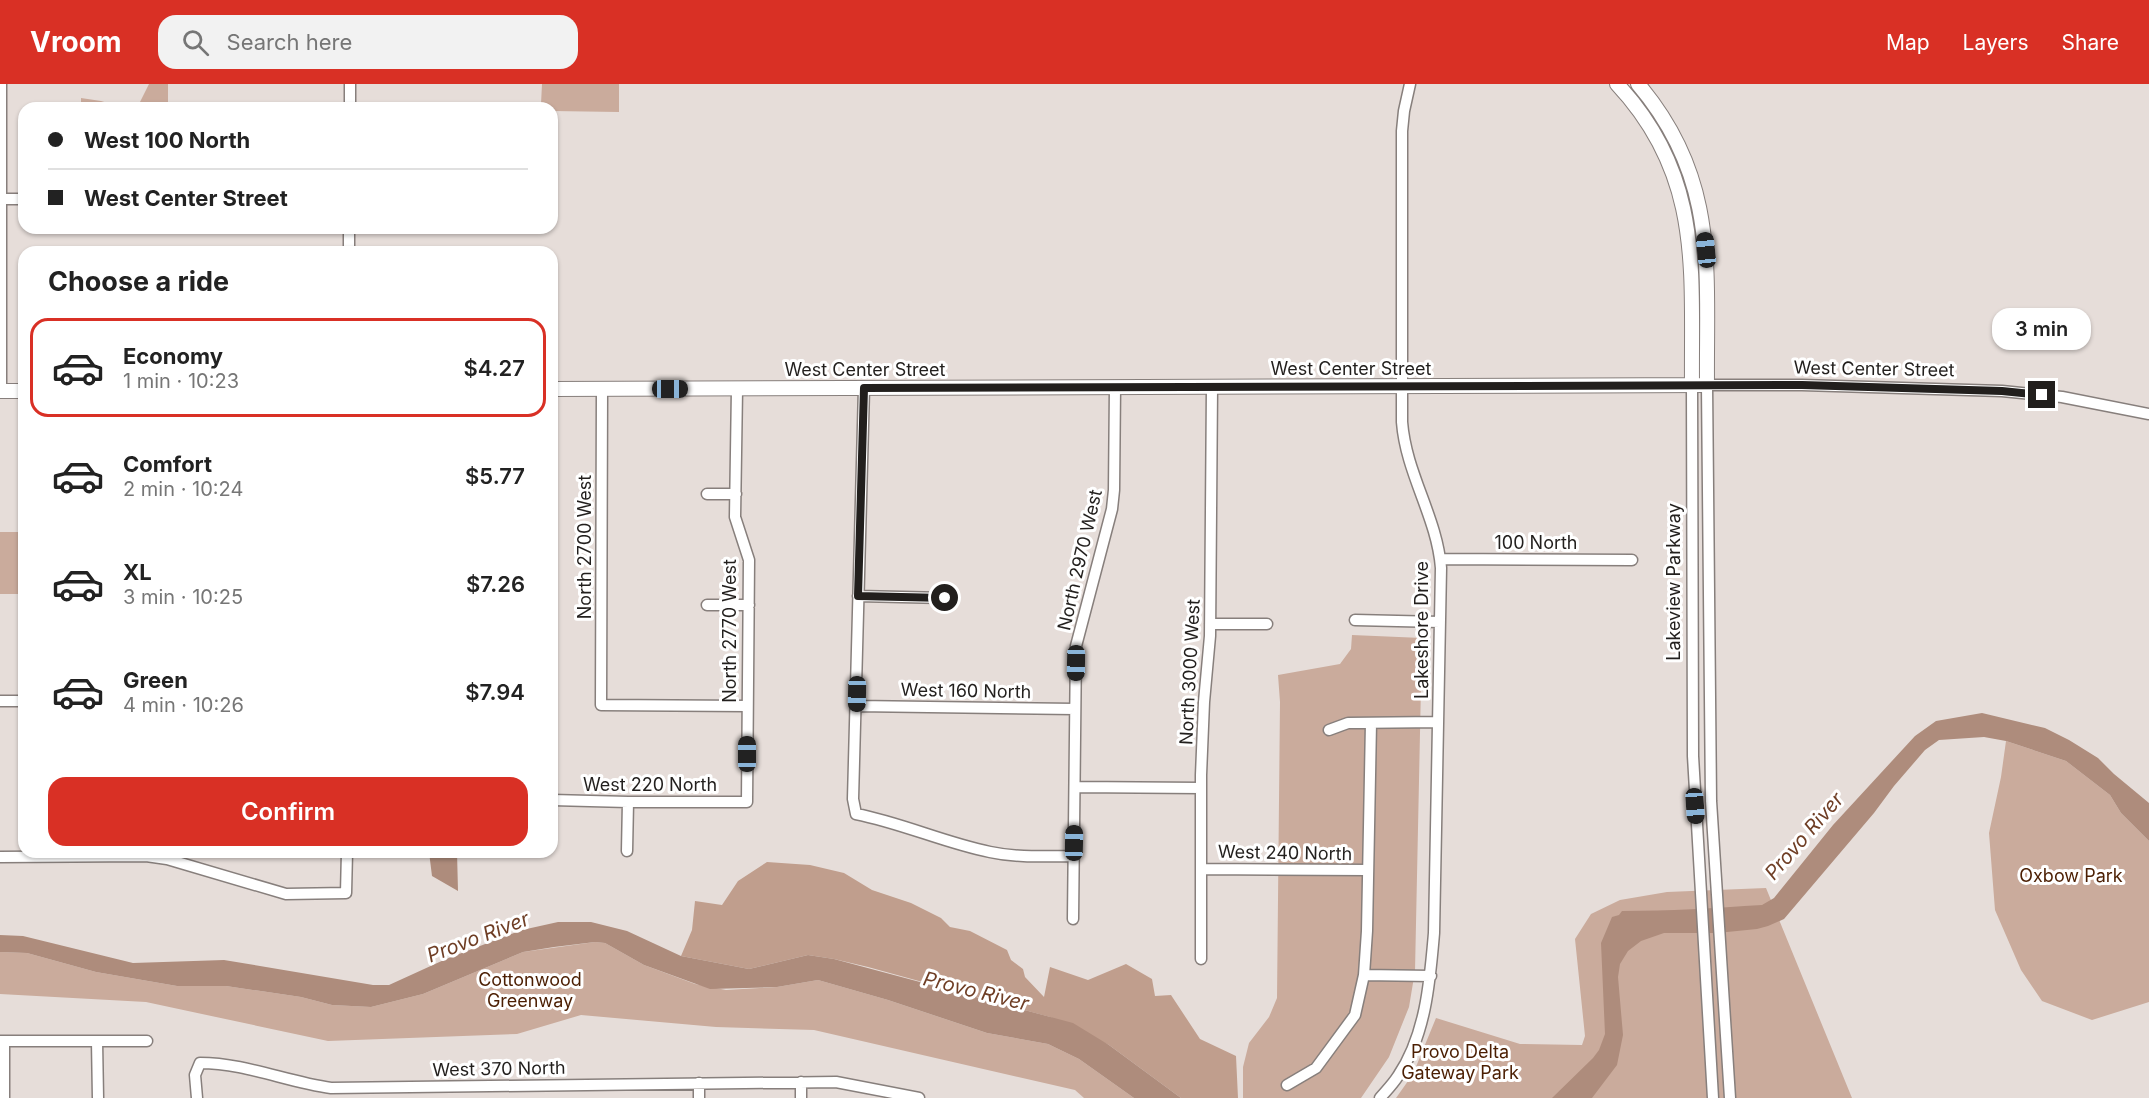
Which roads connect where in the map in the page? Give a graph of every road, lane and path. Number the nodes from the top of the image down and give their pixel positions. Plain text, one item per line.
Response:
1 (1, 84) edge
2 (350, 84) edge
3 (1410, 84) edge
4 (1617, 84) edge
5 (1638, 84) edge
6 (350, 102) edge
7 (1, 123) edge
8 (2, 199) junction
9 (18, 199) edge
10 (1692, 385) junction
11 (1707, 385) junction
12 (1115, 387) junction
13 (1212, 387) junction
14 (1402, 387) junction
15 (864, 388) junction
16 (558, 389) edge
17 (602, 389) junction
18 (737, 389) junction
19 (1, 391) edge
20 (18, 391) edge
21 (2149, 414) edge
22 (707, 494) dead end
23 (736, 494) junction
24 (1440, 559) junction
25 (1632, 560) dead end
26 (858, 596) junction
27 (945, 598) dead end
28 (707, 605) dead end
29 (749, 605) junction
30 (1355, 620) dead end
31 (1440, 622) junction
32 (1210, 624) junction
33 (1267, 624) dead end
34 (0, 701) edge
35 (18, 701) edge
36 (747, 706) junction
37 (857, 706) junction
38 (1075, 709) junction
39 (1438, 722) junction
40 (1371, 723) junction
41 (1329, 730) dead end
42 (1075, 787) junction
43 (1201, 788) junction
44 (558, 800) edge
45 (628, 802) junction
46 (747, 802) joint
47 (627, 851) dead end
48 (18, 855) edge
49 (1074, 856) junction
50 (0, 857) edge
51 (159, 858) edge
52 (347, 858) edge
53 (1202, 869) junction
54 (1368, 870) junction
55 (1073, 919) dead end
56 (1201, 959) dead end
57 (1364, 975) junction
58 (1431, 976) junction
59 (2, 1041) edge
60 (98, 1041) junction
61 (147, 1041) dead end
62 (801, 1082) junction
63 (699, 1083) junction
64 (1287, 1085) dead end
65 (4, 1098) edge
66 (98, 1098) edge
67 (196, 1098) edge
68 (699, 1098) edge
69 (801, 1098) edge
70 (920, 1098) edge
71 (1380, 1098) edge
72 (1713, 1098) edge
73 (1730, 1098) edge

1 - 7 street
2 - 6 street
3 - 14 street, Lakeshore Drive
4 - 10 main road, Lakeview Parkway
5 - 11 main road, Lakeview Parkway
7 - 8 street
8 - 9 street
8 - 19 street
10 - 11 main road, West Center Street
10 - 14 main road, West Center Street
10 - 72 street, Lakeview Parkway
11 - 21 street, West Center Street
11 - 73 street, Lakeview Parkway
12 - 13 main road, West Center Street
12 - 15 main road, West Center Street
12 - 38 street, North 2970 West
13 - 14 main road, West Center Street
13 - 32 street, North 3000 West
14 - 24 street, Lakeshore Drive
15 - 18 main road, West Center Street
15 - 26 street
16 - 17 main road, West Center Street
17 - 18 main road, West Center Street
17 - 36 street, North 2700 West
18 - 23 street, North 2770 West
19 - 20 main road
22 - 23 street
23 - 29 street, North 2770 West
24 - 25 street, 100 North
24 - 31 street, Lakeshore Drive
26 - 27 street
26 - 37 street
28 - 29 street
29 - 36 street, North 2770 West
30 - 31 street
31 - 39 street, Lakeshore Drive
32 - 33 street
32 - 43 street, North 3000 West
34 - 35 street
36 - 46 street, North 2770 West
37 - 38 street, West 160 North
37 - 49 street
38 - 42 street, North 2970 West
39 - 40 street
39 - 58 street, Lakeshore Drive
40 - 41 street
40 - 54 street
42 - 43 street
42 - 49 street, North 2970 West
43 - 53 street, North 3000 West
44 - 45 street, West 220 North
45 - 46 street, West 220 North
45 - 47 street
48 - 50 street
49 - 55 street, North 2970 West
51 - 52 street
53 - 54 street, West 240 North
53 - 56 street, North 3000 West
54 - 57 street
57 - 58 street
57 - 64 street
58 - 71 street, Lakeshore Drive
59 - 60 street
59 - 65 street
60 - 61 street
60 - 66 street
62 - 63 street, West 370 North
62 - 69 street
62 - 70 street, West 370 North
63 - 67 street, West 370 North
63 - 68 street

